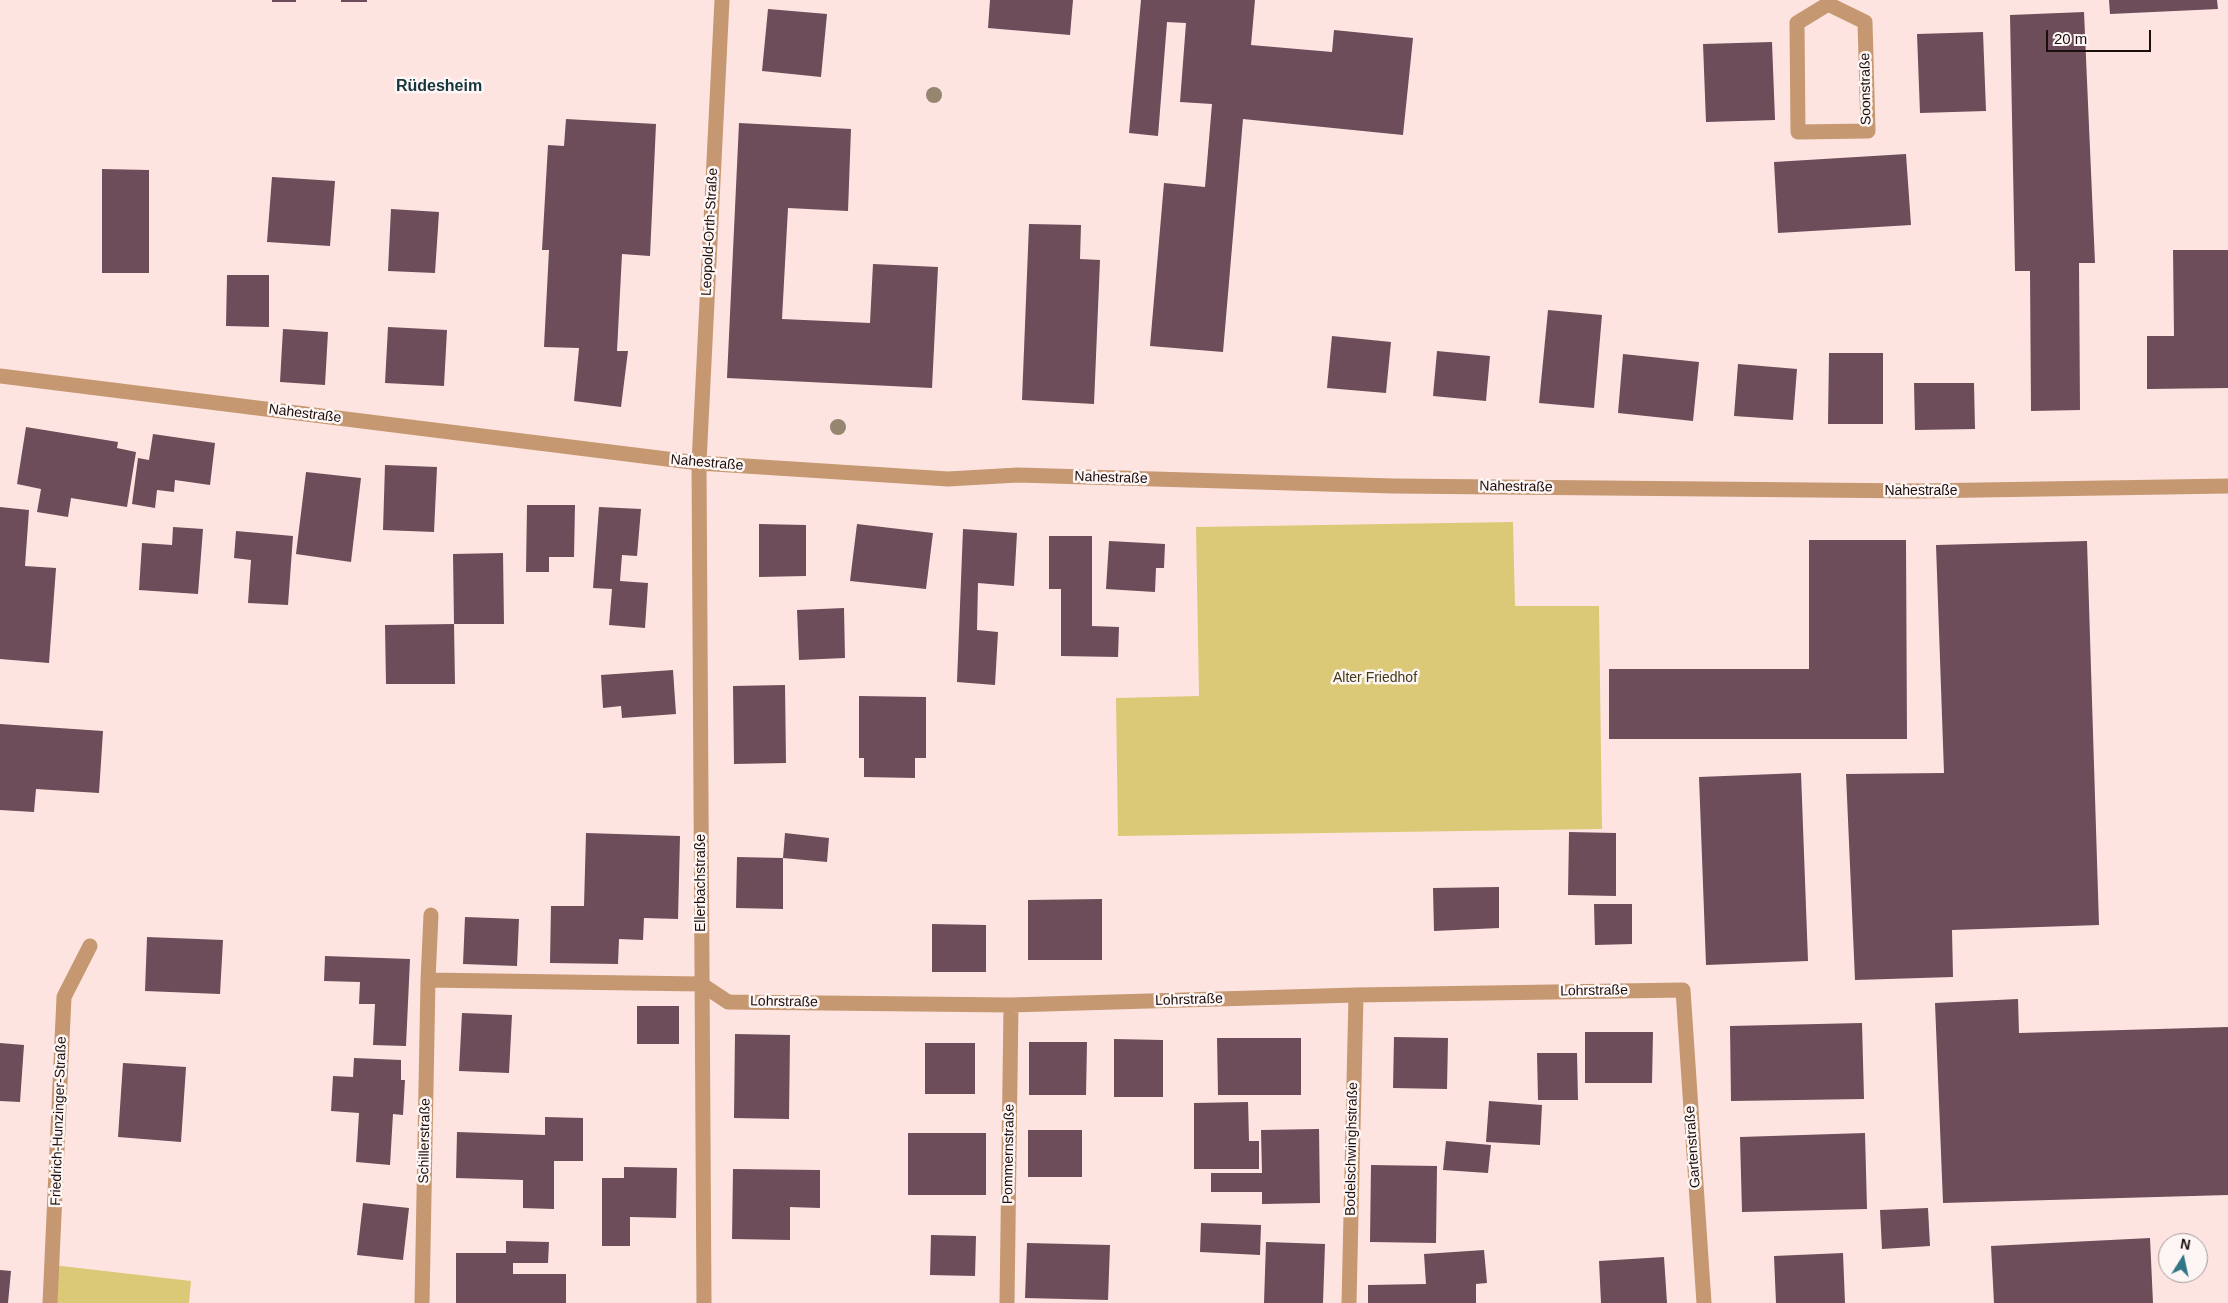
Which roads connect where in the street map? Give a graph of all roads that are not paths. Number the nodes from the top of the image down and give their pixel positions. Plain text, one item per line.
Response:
1 (722, 0) edge
2 (1828, 2) edge
3 (0, 376) edge
4 (699, 463) junction
5 (2228, 486) edge
6 (431, 915) dead end
7 (90, 946) dead end
8 (428, 980) junction
9 (701, 984) junction
10 (1683, 990) joint
11 (1356, 995) junction
12 (1011, 1005) junction
13 (50, 1303) edge
14 (422, 1303) edge
15 (704, 1303) edge
16 (1007, 1303) edge
17 (1349, 1303) edge
18 (1704, 1303) edge

1 - 4 street, Leopold-Orth-Straße
2 - 2 street, Soonstraße
3 - 4 street, Nahestraße
4 - 5 street, Nahestraße
4 - 9 street, Ellerbachstraße
6 - 8 street, Schillerstraße
7 - 13 street, Friedrich-Hunzinger-Straße
8 - 9 street
8 - 14 street, Schillerstraße
9 - 12 street, Lohrstraße
9 - 15 street, Ellerbachstraße
10 - 11 street, Lohrstraße
10 - 18 street, Gartenstraße
11 - 12 street, Lohrstraße
11 - 17 street, Bodelschwinghstraße
12 - 16 street, Pommernstraße

